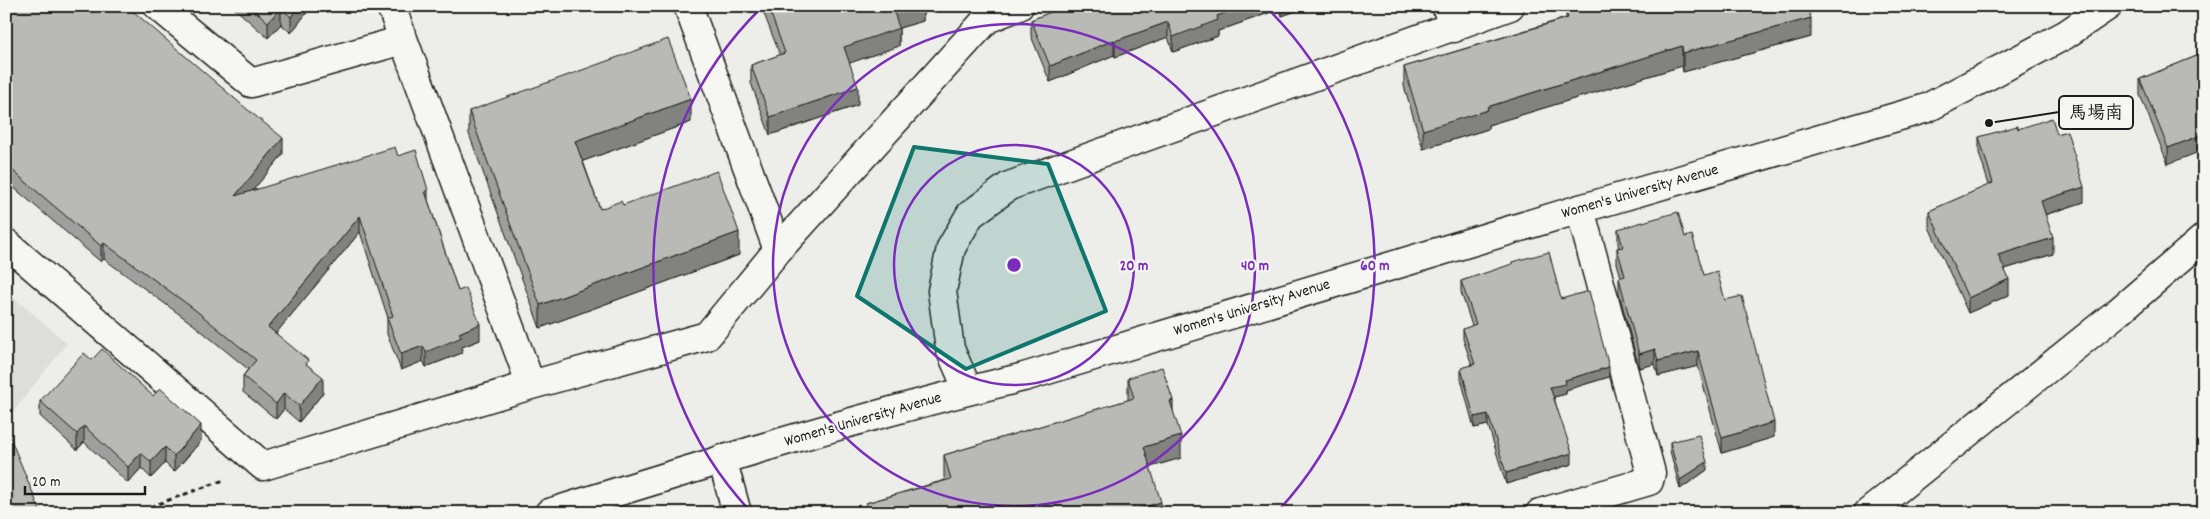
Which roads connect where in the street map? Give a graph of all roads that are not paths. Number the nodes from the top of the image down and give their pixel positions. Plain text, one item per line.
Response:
1 (158, 6) edge
2 (391, 6) edge
3 (688, 6) edge
4 (1019, 6) edge
5 (1510, 6) edge
6 (2108, 6) edge
7 (985, 12) edge
8 (1450, 17) edge
9 (403, 40) junction
10 (1580, 209) junction
11 (2204, 238) edge
12 (6, 243) edge
13 (778, 250) junction
14 (531, 385) junction
15 (968, 390) junction
16 (722, 459) junction
17 (550, 513) edge
18 (737, 513) edge
19 (1540, 513) edge
20 (1868, 513) edge

1 - 9 street
2 - 9 street
3 - 13 street
4 - 7 street
5 - 8 street
6 - 10 street, Women's University Avenue
7 - 13 street
8 - 15 street
9 - 14 street
10 - 15 street, Women's University Avenue
10 - 19 street
11 - 20 street
12 - 14 street
13 - 14 street
15 - 16 street, Women's University Avenue
16 - 17 street, Women's University Avenue
16 - 18 street

